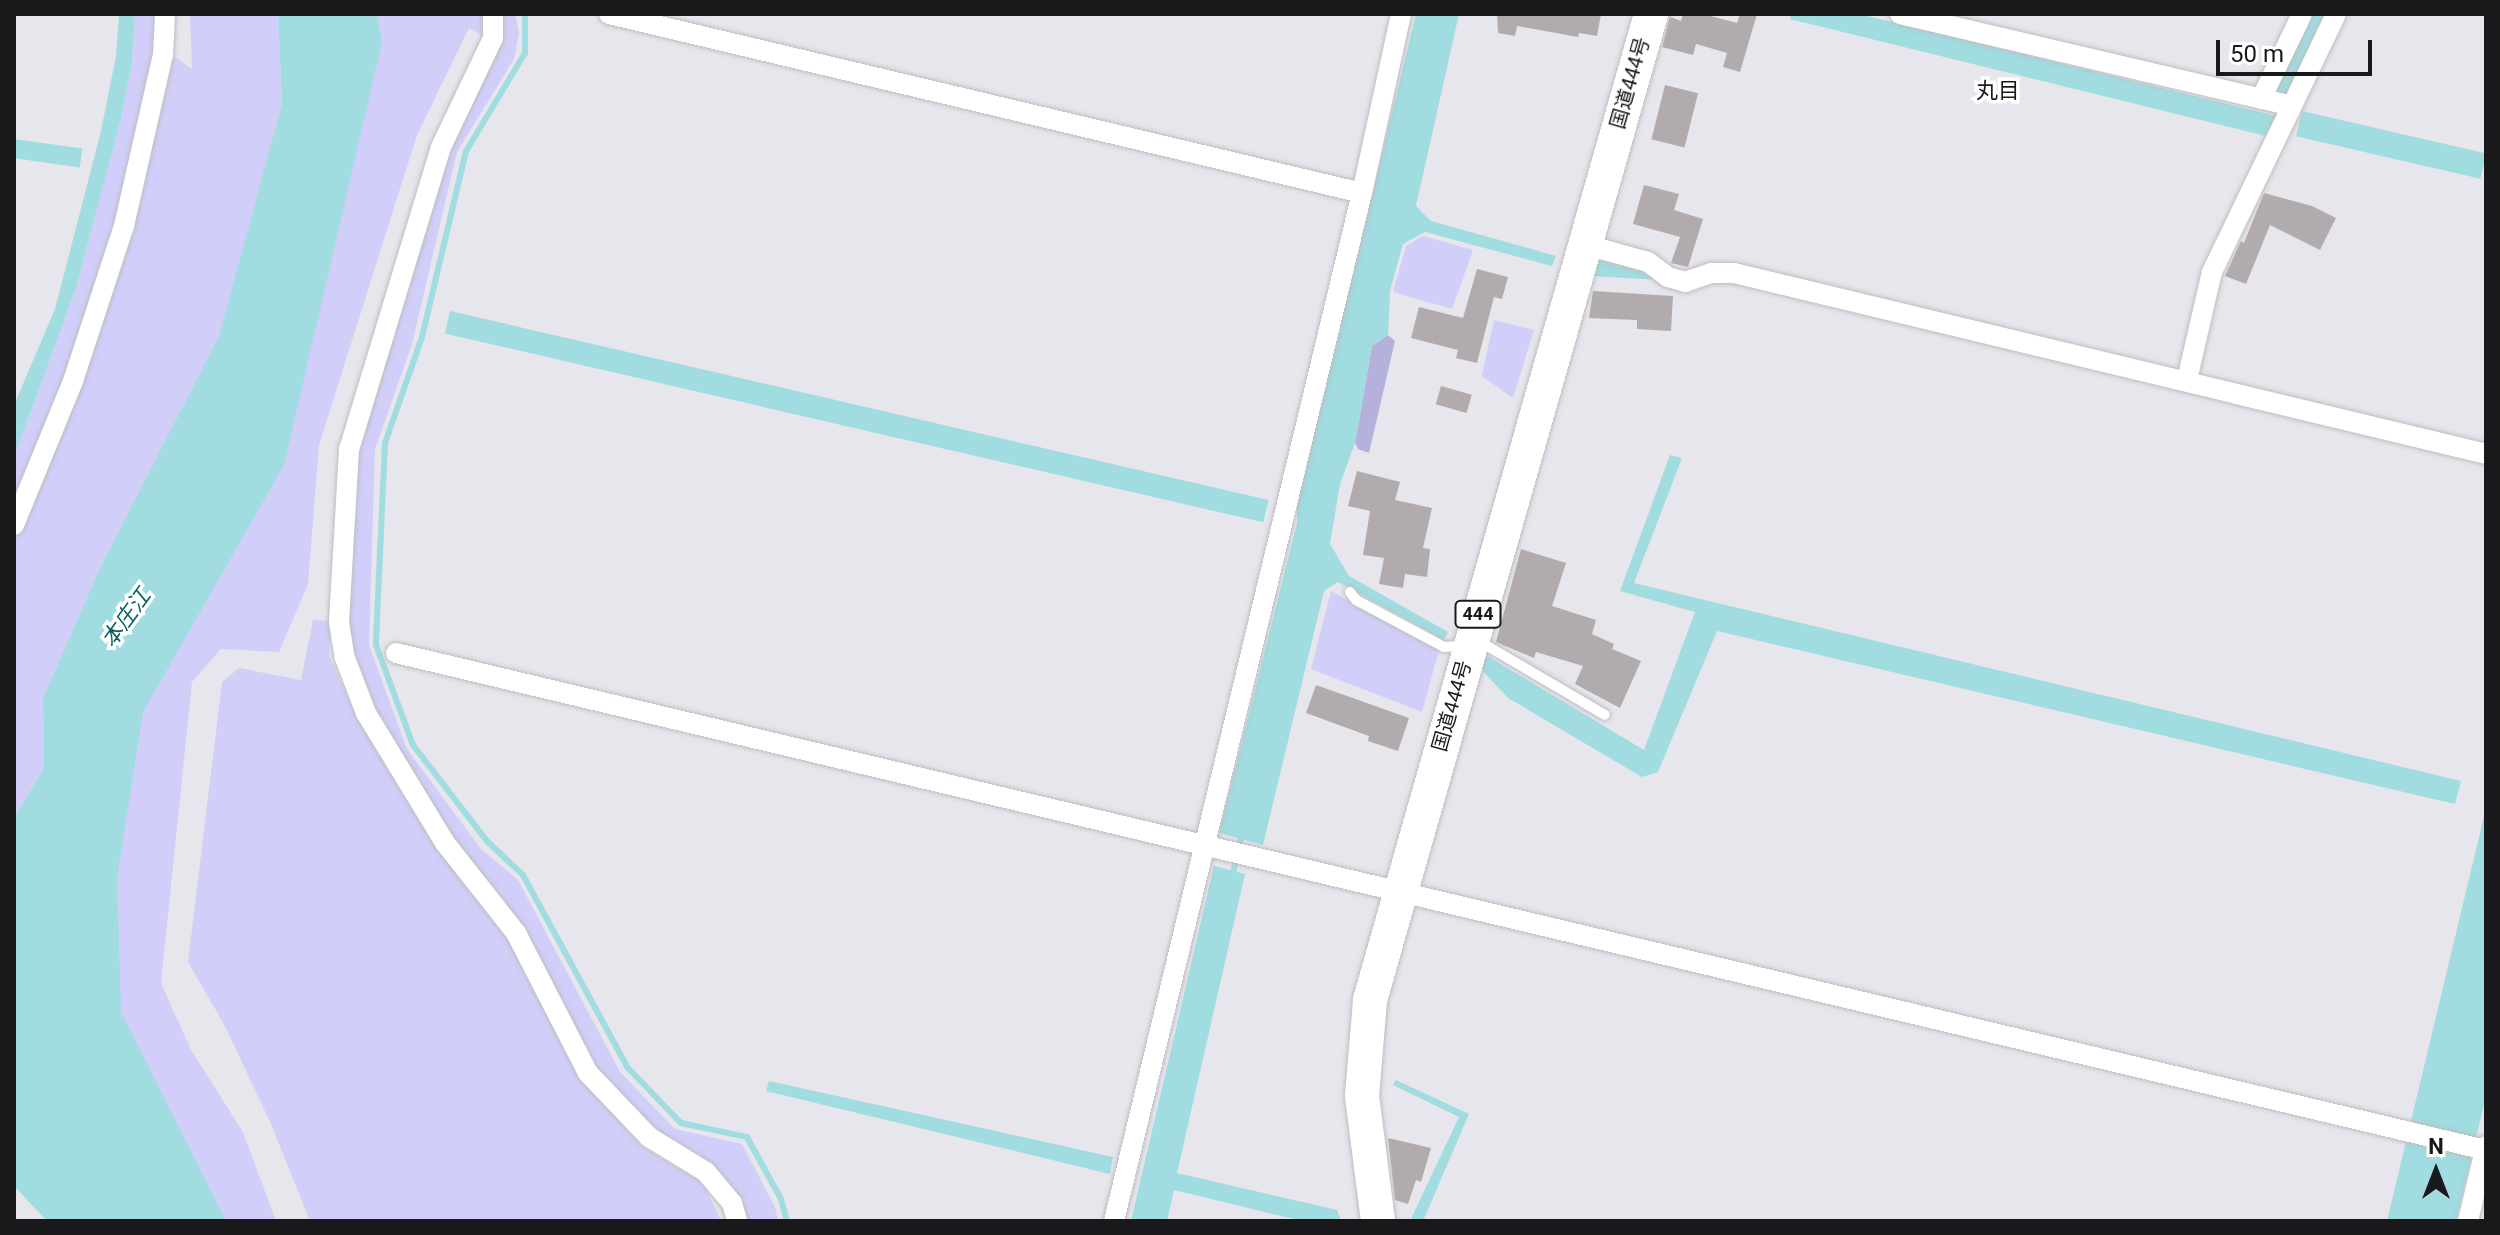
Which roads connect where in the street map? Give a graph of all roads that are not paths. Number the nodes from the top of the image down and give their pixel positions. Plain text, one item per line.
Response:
1 (165, 14) edge
2 (493, 14) edge
3 (609, 14) edge
4 (1401, 14) edge
5 (1651, 14) edge
6 (1900, 14) edge
7 (2302, 14) edge
8 (2336, 14) edge
9 (2261, 99) junction
10 (2291, 106) junction
11 (1362, 193) junction
12 (1583, 244) junction
13 (2187, 380) junction
14 (2486, 454) edge
15 (14, 525) edge
16 (1350, 592) dead end
17 (1469, 647) junction
18 (396, 653) dead end
19 (1605, 715) dead end
20 (1203, 845) junction
21 (1400, 890) junction
22 (2484, 1148) edge
23 (737, 1221) edge
24 (1114, 1221) edge
25 (1378, 1221) edge
26 (2468, 1221) edge

1 - 15 street
2 - 23 street
3 - 11 street
4 - 11 street
5 - 12 highway, 国道444号 / 444
6 - 9 street
7 - 9 street
8 - 10 street
9 - 10 street
10 - 13 street
11 - 20 street
12 - 13 street
12 - 17 highway, 国道444号 / 444
13 - 14 street
16 - 17 lane
17 - 19 lane
17 - 21 highway, 国道444号 / 444
18 - 20 street
20 - 21 street
20 - 24 street
21 - 22 street
21 - 25 highway, 国道444号 / 444
22 - 26 street

